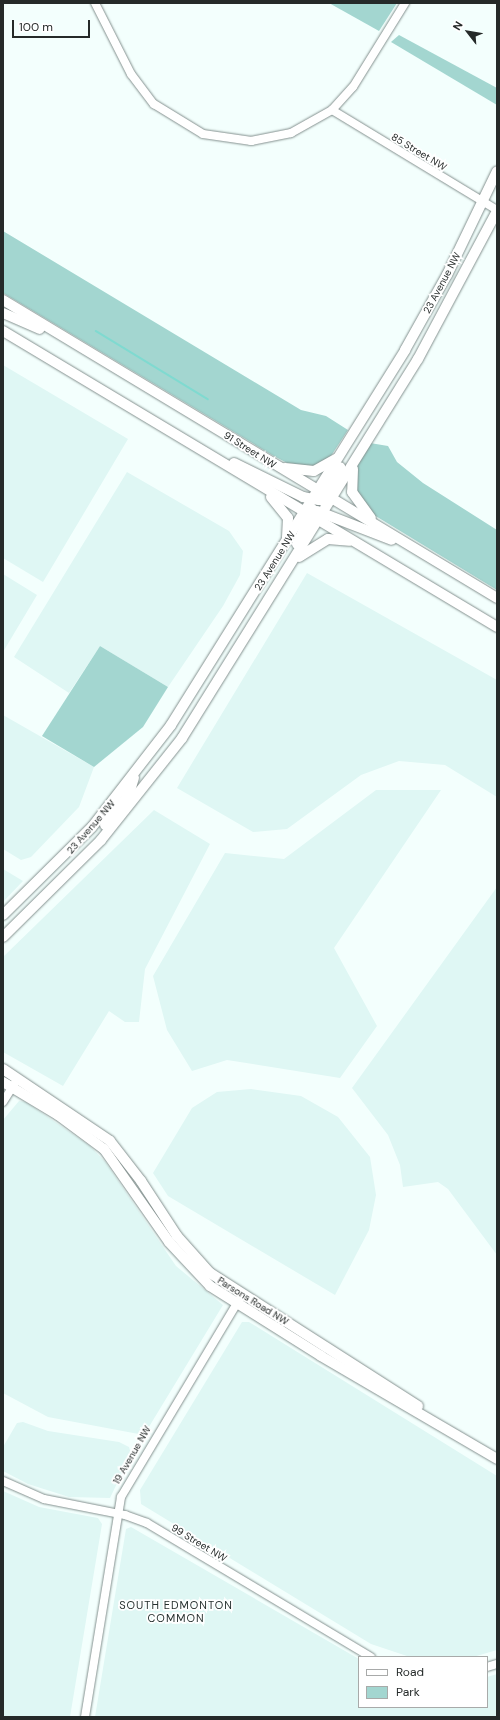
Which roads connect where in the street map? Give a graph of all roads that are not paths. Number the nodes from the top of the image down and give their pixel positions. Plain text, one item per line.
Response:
1 (95, 3) edge
2 (405, 3) edge
3 (332, 110) junction
4 (497, 171) edge
5 (484, 202) junction
6 (497, 210) edge
7 (3, 300) edge
8 (3, 313) edge
9 (3, 331) edge
10 (82, 349) junction
11 (373, 401) junction
12 (197, 448) junction
13 (339, 457) junction
14 (355, 462) junction
15 (278, 467) junction
16 (246, 477) junction
17 (322, 497) junction
18 (315, 514) junction
19 (377, 526) junction
20 (285, 547) junction
21 (363, 547) junction
22 (435, 560) junction
23 (291, 565) junction
24 (497, 598) edge
25 (264, 608) junction
26 (497, 627) edge
27 (134, 776) junction
28 (74, 870) junction
29 (3, 916) edge
30 (3, 937) edge
31 (3, 1069) edge
32 (11, 1083) edge
33 (3, 1102) edge
34 (239, 1299) junction
35 (497, 1459) edge
36 (3, 1481) edge
37 (116, 1514) junction
38 (369, 1656) edge
39 (85, 1717) edge

1 - 3 street
2 - 3 street
3 - 5 street, 85 Street NW
4 - 5 main road, 23 Avenue NW
5 - 6 street, 85 Street NW
5 - 11 main road, 23 Avenue NW
6 - 14 main road, 23 Avenue NW
7 - 10 main road, 91 Street NW
8 - 10 main road
9 - 12 main road
10 - 15 main road, 91 Street NW
11 - 13 main road, 23 Avenue NW
11 - 17 main road
12 - 16 main road
12 - 17 main road
13 - 15 main road
13 - 17 main road, 23 Avenue NW
14 - 17 main road, 23 Avenue NW
14 - 19 main road
15 - 17 main road, 91 Street NW
16 - 18 main road
16 - 20 main road
17 - 18 main road
17 - 18 main road, 23 Avenue NW
17 - 19 main road, 91 Street NW
18 - 20 main road, 23 Avenue NW
18 - 21 main road
18 - 22 main road
18 - 23 main road, 23 Avenue NW
18 - 25 main road
19 - 22 main road, 91 Street NW
20 - 27 main road, 23 Avenue NW
21 - 23 main road
21 - 26 main road
22 - 24 main road, 91 Street NW
23 - 25 main road, 23 Avenue NW
25 - 28 main road, 23 Avenue NW
27 - 28 main road
27 - 29 main road, 23 Avenue NW
28 - 30 main road, 23 Avenue NW
31 - 32 main road, Parsons Road NW
32 - 33 street
32 - 34 main road, Parsons Road NW
34 - 35 main road, Parsons Road NW
34 - 37 street, 19 Avenue NW
36 - 37 street, 99 Street NW
37 - 38 street, 99 Street NW
37 - 39 street, 19 Avenue NW

